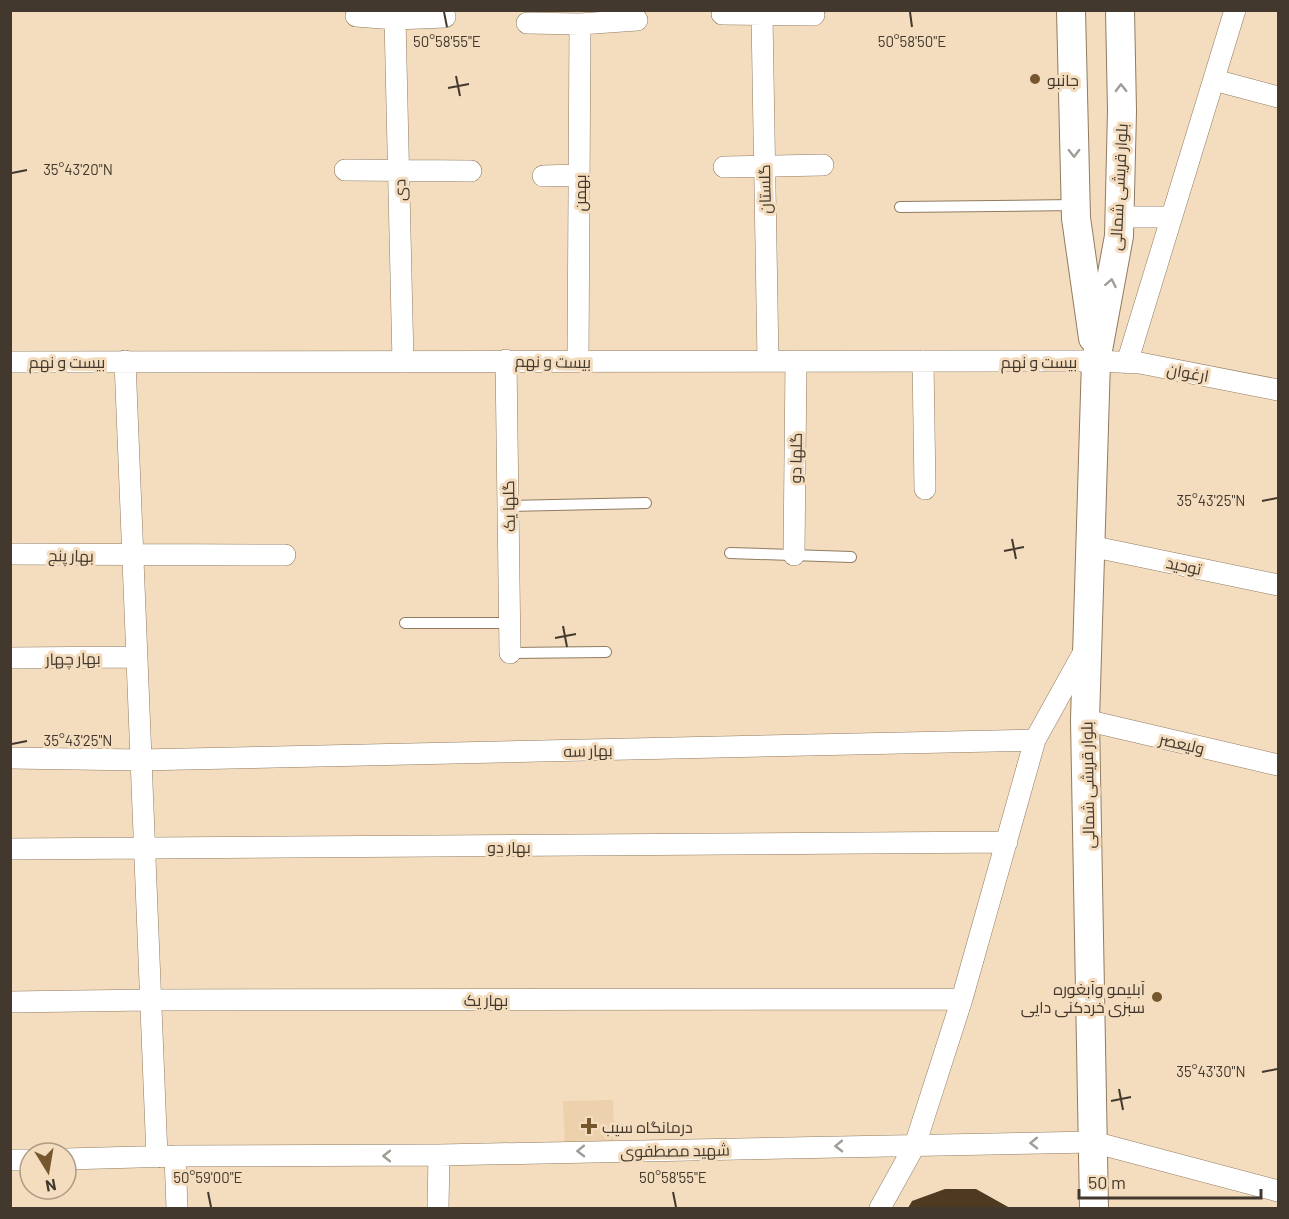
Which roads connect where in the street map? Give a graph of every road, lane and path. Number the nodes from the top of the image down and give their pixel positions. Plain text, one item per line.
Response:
1 (1071, 10) edge
2 (1120, 10) edge
3 (1235, 10) edge
4 (722, 14) dead end
5 (814, 15) dead end
6 (356, 16) dead end
7 (762, 16) junction
8 (445, 17) dead end
9 (395, 19) junction
10 (637, 20) dead end
11 (527, 23) dead end
12 (580, 24) junction
13 (1214, 80) junction
14 (1278, 97) edge
15 (764, 165) junction
16 (823, 165) dead end
17 (724, 166) dead end
18 (345, 170) dead end
19 (399, 171) junction
20 (471, 171) dead end
21 (579, 175) junction
22 (543, 176) dead end
23 (900, 207) dead end
24 (1076, 212) junction
25 (1120, 217) junction
26 (1171, 217) junction
27 (506, 360) junction
28 (125, 361) junction
29 (796, 361) junction
30 (923, 361) junction
31 (1096, 361) junction
32 (10, 362) edge
33 (403, 362) junction
34 (578, 362) junction
35 (768, 362) junction
36 (1127, 363) junction
37 (1278, 390) edge
38 (925, 489) dead end
39 (646, 503) dead end
40 (508, 506) junction
41 (1090, 546) junction
42 (730, 553) dead end
43 (10, 554) edge
44 (132, 555) junction
45 (285, 555) dead end
46 (794, 555) junction
47 (851, 557) dead end
48 (1278, 585) edge
49 (405, 623) dead end
50 (509, 623) junction
51 (1087, 646) junction
52 (606, 652) dead end
53 (510, 653) joint
54 (136, 657) junction
55 (10, 658) edge
56 (1085, 720) junction
57 (1035, 740) junction
58 (10, 758) edge
59 (140, 760) junction
60 (1278, 765) edge
61 (1007, 842) junction
62 (10, 849) edge
63 (143, 849) junction
64 (962, 999) junction
65 (149, 1000) junction
66 (10, 1002) edge
67 (1093, 1142) junction
68 (915, 1145) junction
69 (439, 1155) junction
70 (166, 1156) junction
71 (78, 1159) edge
72 (1278, 1191) edge
73 (177, 1209) edge
74 (438, 1209) edge
75 (880, 1209) edge
76 (1094, 1209) edge

1 -> 24 main road, بلوار قریشی شمالی
25 -> 2 main road, بلوار قریشی شمالی
3 - 13 street
4 - 7 street
5 - 7 street
6 - 9 street
7 - 15 street, گلستان
8 - 9 street
9 - 19 street, دی
10 - 12 street
11 - 12 street
12 - 21 street, بهمن
13 - 14 street
13 - 26 street
15 - 16 street
15 - 17 street
15 - 35 street, گلستان
18 - 19 street
19 - 20 street
19 - 33 street, دی
21 - 22 street
21 - 34 street, بهمن
23 - 24 lane
24 - 25 main road
24 - 31 main road, بلوار قریشی شمالی
25 - 26 street
31 -> 25 main road, بلوار قریشی شمالی
26 - 36 street
27 - 33 street, بیست و نهم
27 - 34 street, بیست و نهم
27 - 40 street, گلها یک
28 - 32 street, بیست و نهم
28 - 33 street, بیست و نهم
28 - 44 street
29 - 30 street, بیست و نهم
29 - 35 street, بیست و نهم
29 - 46 street, گلها دو
30 - 31 street, بیست و نهم
30 - 38 street
31 - 36 street, ارغوان
31 - 41 main road, بلوار قریشی شمالی
34 - 35 street, بیست و نهم
36 - 37 street, ارغوان
39 - 40 lane
40 - 50 street, گلها یک
41 - 48 street, توحید
41 - 51 main road, بلوار قریشی شمالی
42 - 46 lane
43 - 44 street, بهار پنج
44 - 45 street, بهار پنج
44 - 54 street
46 - 47 lane
49 - 50 lane
50 - 53 street, گلها یک
51 - 56 main road, بلوار قریشی شمالی
51 - 57 street
52 - 53 lane
54 - 55 street, بهار چهار
54 - 59 street
56 - 60 street, ولیعصر
56 - 67 main road, بلوار قریشی شمالی
57 - 59 street, بهار سه
57 - 61 street
58 - 59 street, بهار سه
59 - 63 street
61 - 63 street, بهار دو
61 - 64 street
62 - 63 street, بهار دو
63 - 65 street
64 - 65 street, بهار یک
64 - 68 street
65 - 66 street, بهار یک
65 - 70 street
67 -> 68 street, شهید مصطفوی
67 - 72 street, شهید مصطفوی
67 - 76 main road, بلوار قریشی شمالی
68 -> 69 street, شهید مصطفوی
68 - 75 street
69 -> 70 street, شهید مصطفوی
69 - 74 street
70 - 71 street, شهید مصطفوی
70 - 73 street

